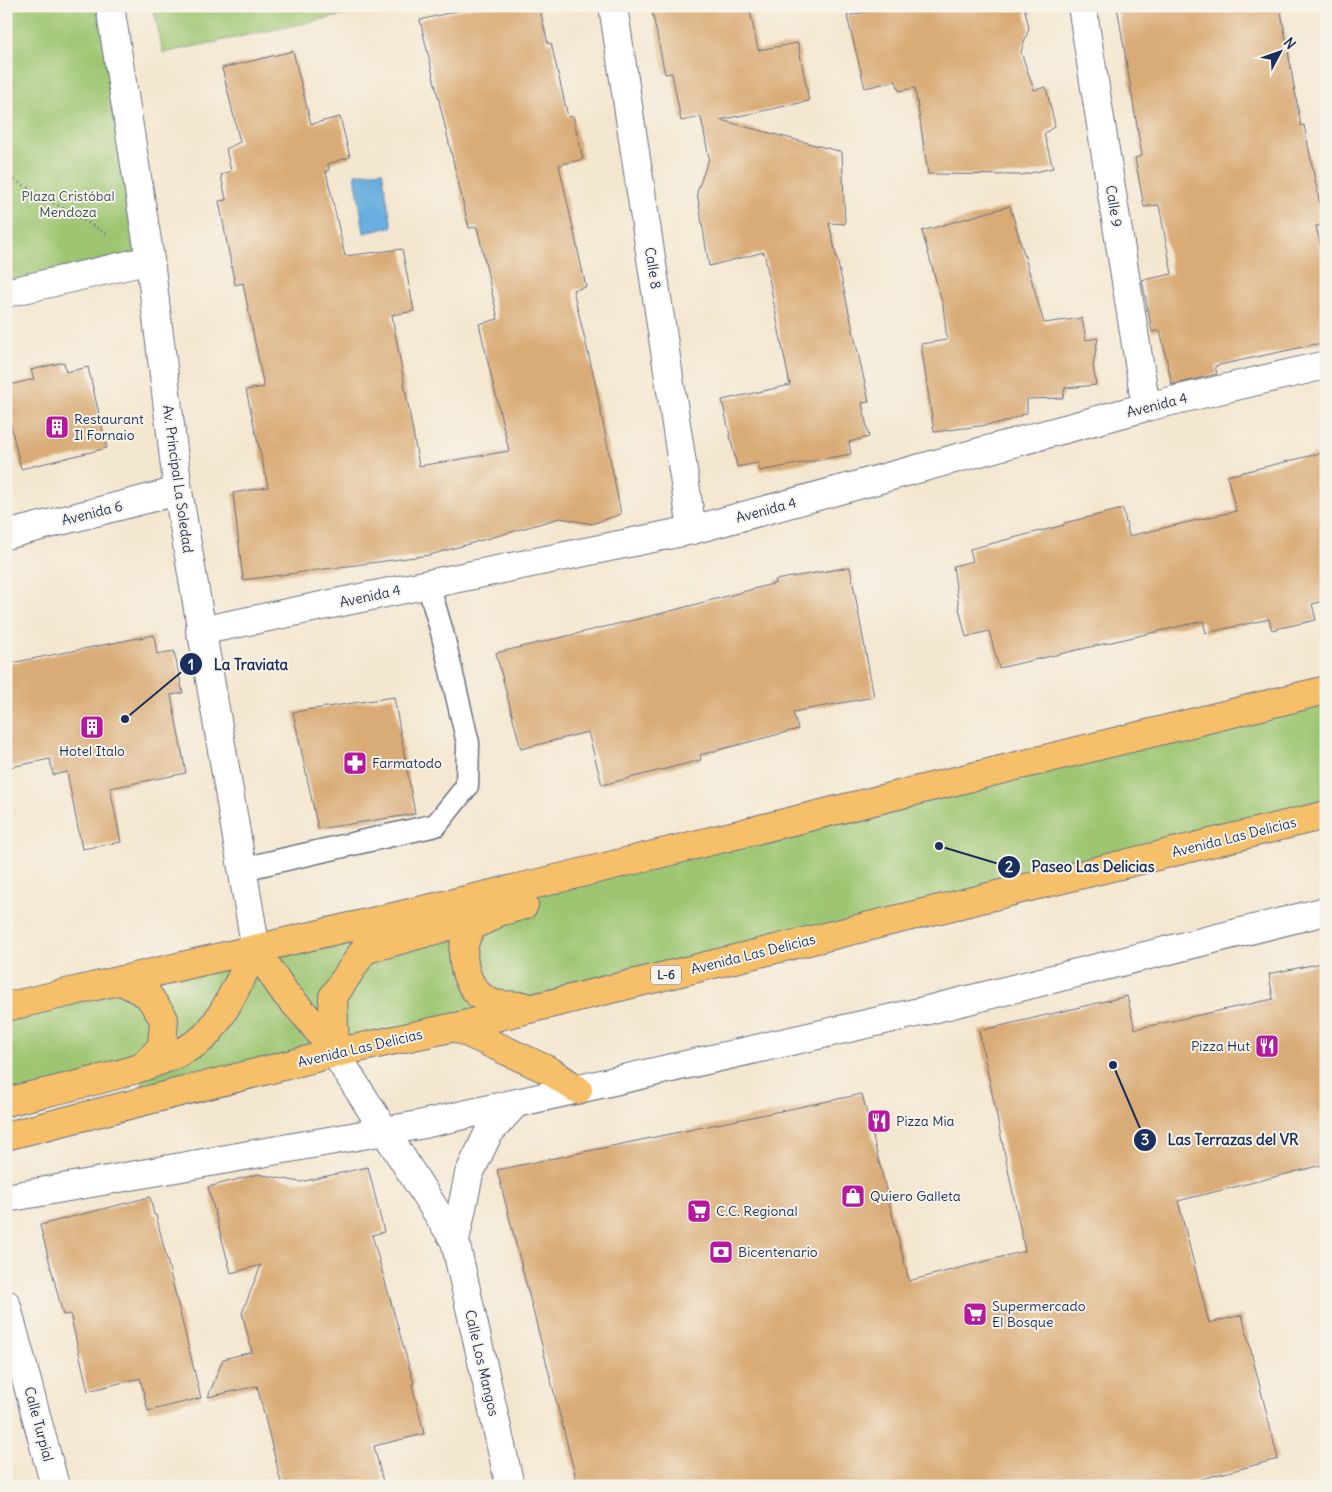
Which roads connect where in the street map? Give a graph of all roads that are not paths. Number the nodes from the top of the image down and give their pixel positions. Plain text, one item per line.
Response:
1 (110, 6) edge
2 (614, 6) edge
3 (1082, 6) edge
4 (150, 260) junction
5 (6, 293) edge
6 (1326, 365) edge
7 (1146, 407) junction
8 (178, 491) junction
9 (692, 530) junction
10 (6, 535) edge
11 (428, 584) junction
12 (200, 631) junction
13 (1326, 690) edge
14 (1326, 815) edge
15 (242, 869) junction
16 (548, 882) junction
17 (1326, 911) edge
18 (502, 912) junction
19 (256, 950) junction
20 (122, 980) junction
21 (6, 1007) edge
22 (534, 1007) junction
23 (455, 1027) junction
24 (335, 1053) junction
25 (141, 1068) junction
26 (578, 1090) junction
27 (6, 1102) edge
28 (515, 1104) junction
29 (386, 1132) junction
30 (6, 1136) edge
31 (6, 1198) edge
32 (455, 1241) junction
33 (6, 1304) edge
34 (55, 1486) edge
35 (510, 1486) edge

1 - 4 street, Av. Principal La Soledad
2 - 9 street, Calle 8
3 - 7 street, Calle 9
4 - 5 street
4 - 8 street, Av. Principal La Soledad
6 - 7 street, Avenida 4
7 - 9 street, Avenida 4
8 - 10 street, Avenida 6
8 - 12 street, Av. Principal La Soledad
9 - 11 street, Avenida 4
11 - 12 street, Avenida 4
11 - 15 lane
12 - 15 street, Av. Principal La Soledad
13 - 16 main road
14 - 22 main road, Avenida Las Delicias / L-6
15 - 19 street, Av. Principal La Soledad
16 - 18 main road
16 - 19 main road
17 - 26 street
18 - 22 main road
18 - 24 main road
19 - 20 main road
19 - 24 main road
19 - 25 main road
20 - 21 main road
20 - 25 main road
22 - 23 main road, Avenida Las Delicias / L-6
23 - 24 main road, Avenida Las Delicias / L-6
23 - 26 main road
24 - 29 street
24 - 30 main road, Avenida Las Delicias / L-6
25 - 27 main road
26 - 28 street
28 - 29 street
28 - 32 street
29 - 31 street
29 - 32 street
32 - 35 street, Calle Los Mangos
33 - 34 street, Calle Turpial

